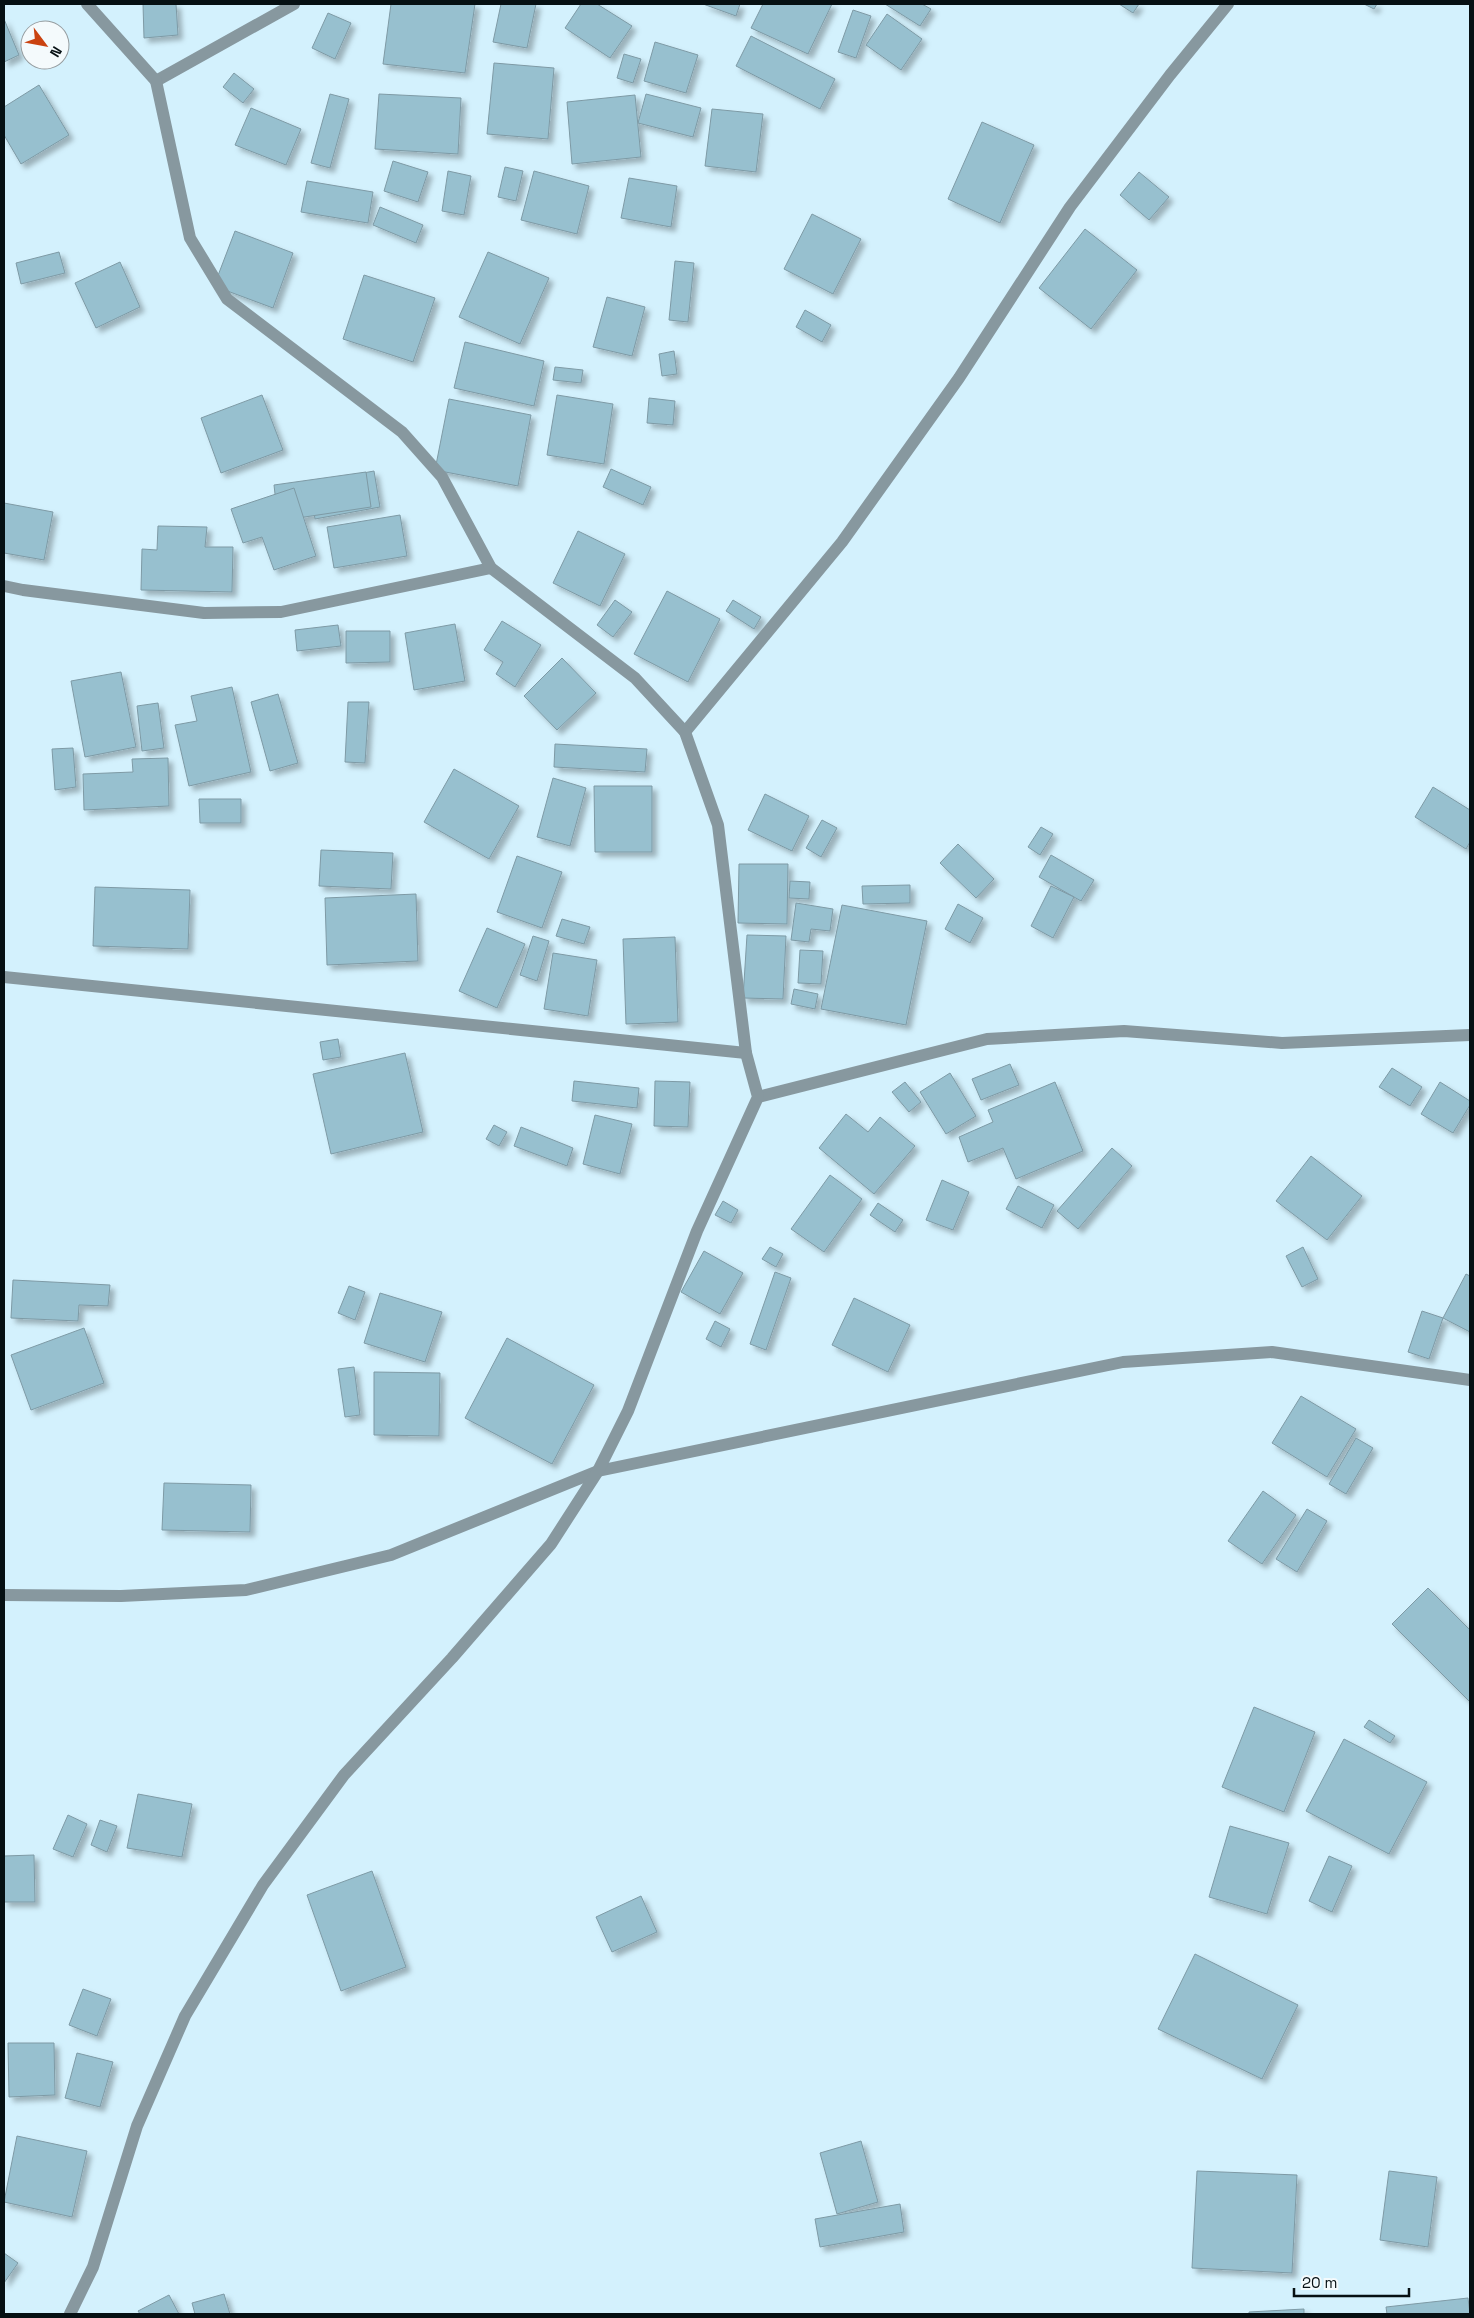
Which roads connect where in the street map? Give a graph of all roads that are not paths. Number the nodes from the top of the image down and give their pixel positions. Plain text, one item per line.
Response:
1 (88, 4) edge
2 (294, 4) edge
3 (1228, 4) edge
4 (156, 81) junction
5 (491, 568) junction
6 (4, 586) edge
7 (685, 732) junction
8 (4, 977) edge
9 (1470, 1035) edge
10 (746, 1053) junction
11 (758, 1097) junction
12 (1470, 1380) edge
13 (598, 1471) junction
14 (4, 1595) edge
15 (70, 2314) edge

1 - 4 street
2 - 4 street
3 - 7 street
4 - 5 street
5 - 6 street
5 - 7 street
7 - 10 street
8 - 10 street
9 - 11 street
10 - 11 street
11 - 13 street
12 - 13 street
13 - 14 street
13 - 15 street

